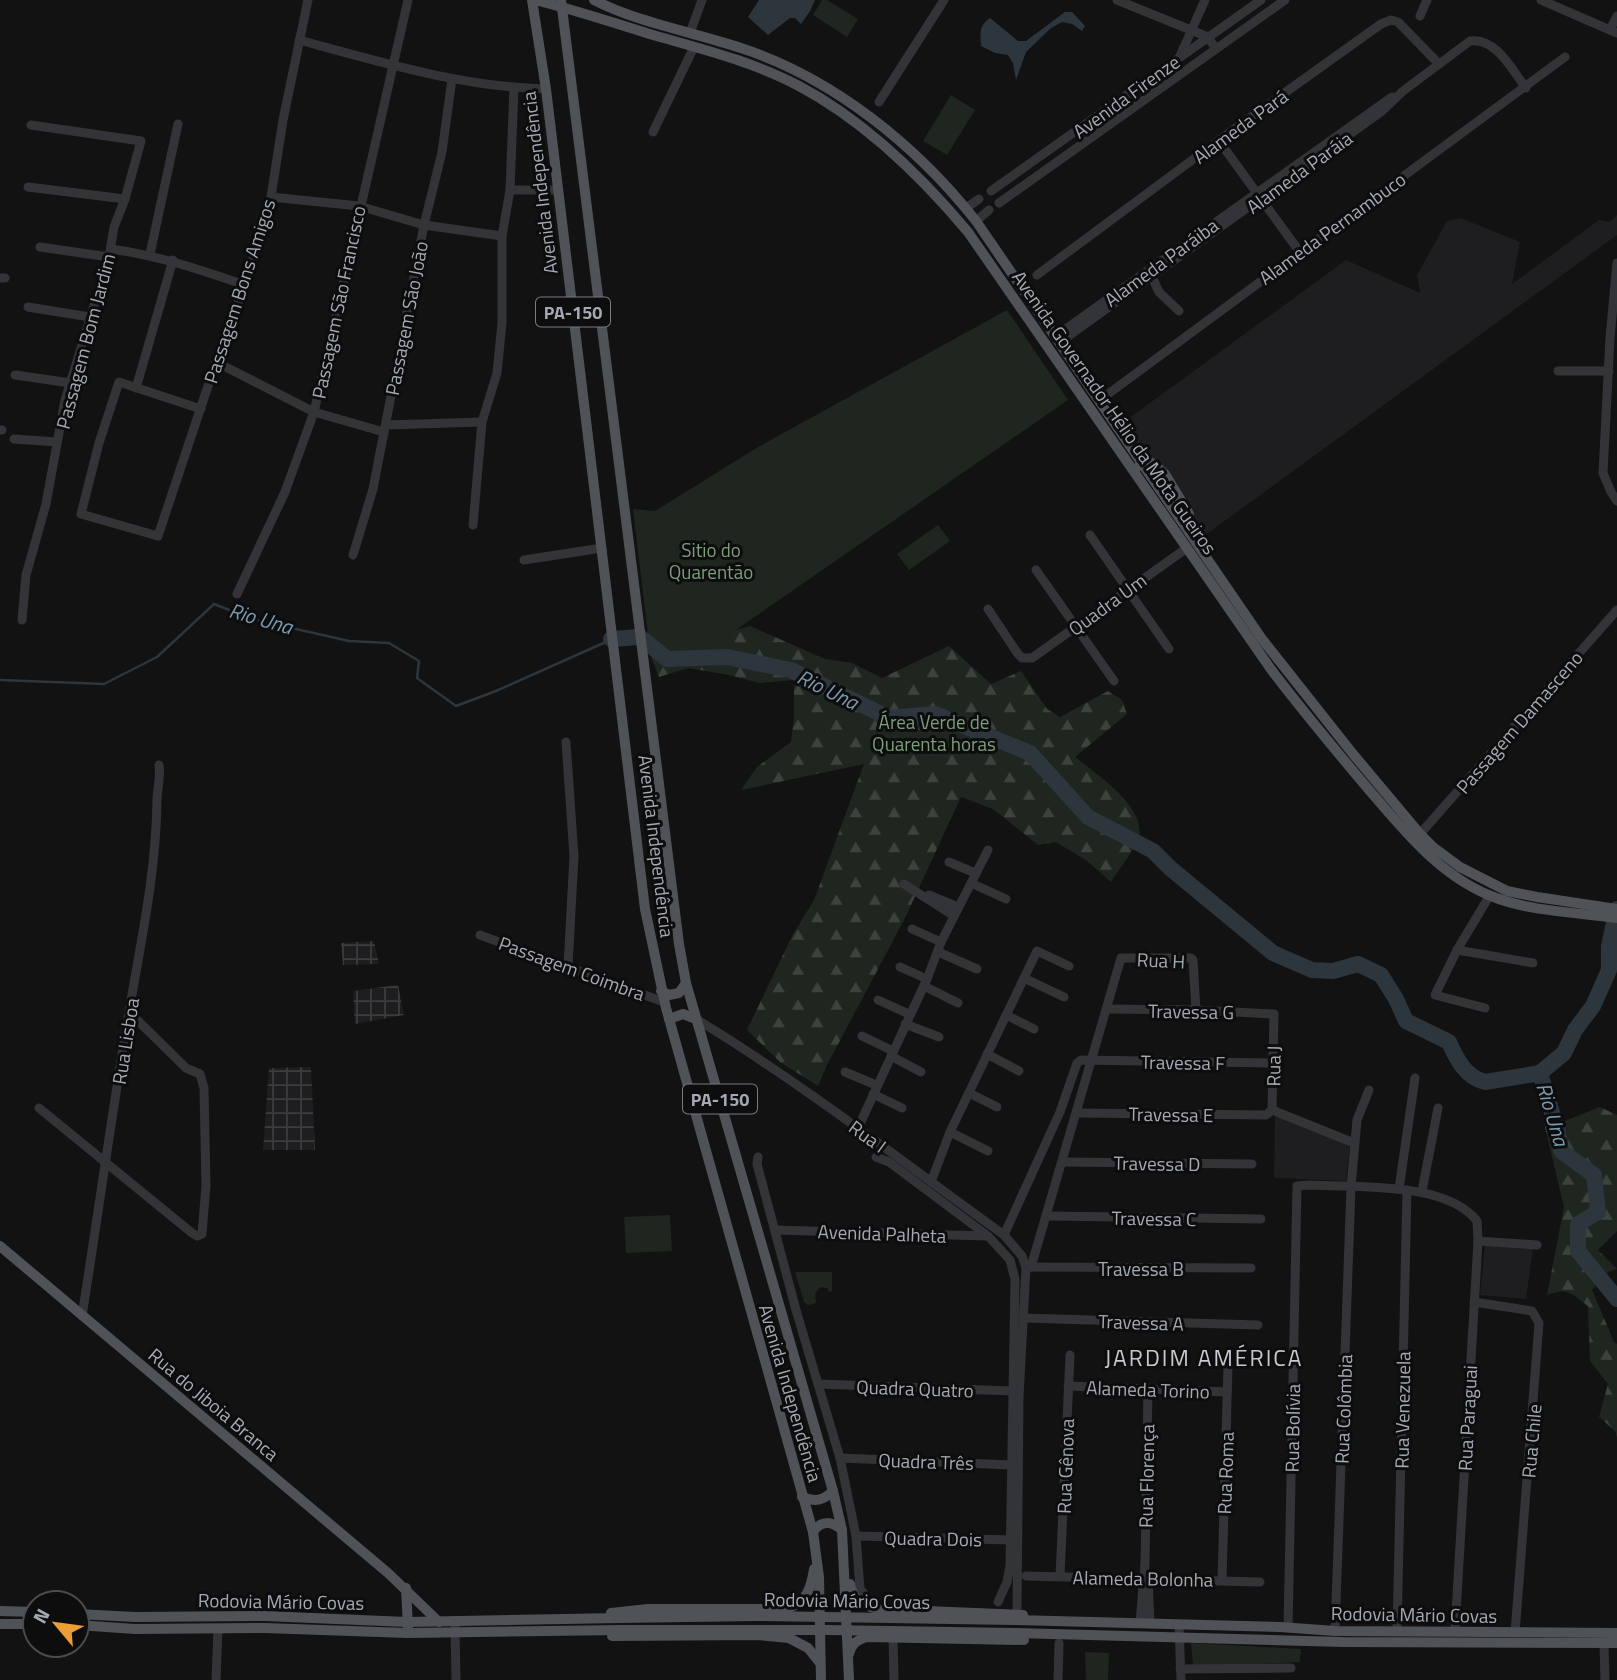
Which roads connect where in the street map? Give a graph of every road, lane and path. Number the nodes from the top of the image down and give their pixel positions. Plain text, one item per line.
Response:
1 (308, 0) edge
2 (408, 0) edge
3 (539, 0) edge
4 (594, 0) edge
5 (702, 0) edge
6 (944, 0) edge
7 (1117, 0) edge
8 (1205, 0) edge
9 (1261, 0) edge
10 (1285, 0) edge
11 (1427, 0) edge
12 (1541, 0) edge
13 (1553, 2) edge
14 (1134, 3) edge
15 (562, 4) edge
16 (1420, 16) dead end
17 (1617, 16) edge
18 (1191, 32) junction
19 (1614, 32) edge
20 (690, 33) junction
21 (1208, 37) junction
22 (299, 40) junction
23 (694, 47) junction
24 (1216, 49) junction
25 (1180, 57) junction
26 (1566, 57) dead end
27 (1439, 64) junction
28 (392, 65) junction
29 (452, 79) junction
30 (514, 88) junction
31 (1526, 88) junction
32 (546, 89) junction
33 (1120, 100) junction
34 (878, 102) dead end
35 (1128, 111) junction
36 (178, 124) dead end
37 (31, 125) dead end
38 (653, 132) dead end
39 (1219, 141) junction
40 (1018, 173) junction
41 (1039, 176) junction
42 (28, 187) dead end
43 (510, 190) junction
44 (556, 190) junction
45 (991, 191) dead end
46 (1259, 196) junction
47 (271, 197) junction
48 (125, 199) junction
49 (979, 199) dead end
50 (999, 203) dead end
51 (359, 206) junction
52 (966, 208) junction
53 (989, 210) dead end
54 (976, 220) junction
55 (424, 225) junction
56 (502, 236) junction
57 (40, 247) dead end
58 (1299, 251) junction
59 (110, 253) junction
60 (150, 254) junction
61 (173, 260) junction
62 (1617, 263) edge
63 (1037, 275) dead end
64 (1152, 277) junction
65 (245, 285) junction
66 (28, 307) dead end
67 (1179, 311) dead end
68 (90, 317) junction
69 (1058, 339) junction
70 (216, 362) junction
71 (1558, 371) dead end
72 (1609, 371) junction
73 (15, 375) dead end
74 (71, 383) junction
75 (136, 388) junction
76 (1100, 400) junction
77 (201, 409) junction
78 (314, 412) junction
79 (482, 422) junction
80 (385, 428) junction
81 (14, 439) dead end
82 (57, 442) junction
83 (1138, 467) junction
84 (1617, 501) edge
85 (473, 525) dead end
86 (1090, 535) dead end
87 (601, 548) junction
88 (1187, 548) junction
89 (353, 555) dead end
90 (524, 560) dead end
91 (1036, 570) dead end
92 (1127, 589) junction
93 (237, 594) dead end
94 (988, 609) dead end
95 (1617, 610) edge
96 (22, 620) dead end
97 (1075, 627) junction
98 (1169, 649) dead end
99 (1114, 681) dead end
100 (566, 743) dead end
101 (159, 765) dead end
102 (1420, 834) junction
103 (988, 850) dead end
104 (949, 862) dead end
105 (975, 873) junction
106 (971, 883) junction
107 (904, 884) dead end
108 (929, 895) dead end
109 (1490, 895) junction
110 (1006, 899) dead end
111 (1609, 910) edge
112 (956, 912) junction
113 (1617, 918) edge
114 (912, 929) dead end
115 (480, 935) dead end
116 (939, 947) junction
117 (1457, 950) junction
118 (1532, 963) dead end
119 (568, 966) junction
120 (1069, 966) dead end
121 (900, 967) dead end
122 (976, 969) dead end
123 (1024, 978) junction
124 (925, 982) junction
125 (687, 984) junction
126 (663, 996) junction
127 (1064, 997) dead end
128 (878, 1000) dead end
129 (958, 1003) dead end
130 (1485, 1007) dead end
131 (1108, 1009) junction
132 (1196, 1010) junction
133 (129, 1012) junction
134 (909, 1014) junction
135 (1274, 1014) joint
136 (1006, 1015) junction
137 (669, 1019) junction
138 (696, 1019) junction
139 (905, 1024) junction
140 (1034, 1029) dead end
141 (862, 1036) dead end
142 (939, 1037) dead end
143 (892, 1053) junction
144 (987, 1054) junction
145 (1093, 1061) junction
146 (1273, 1063) junction
147 (1019, 1071) dead end
148 (845, 1072) dead end
149 (921, 1072) dead end
150 (1415, 1077) dead end
151 (874, 1090) junction
152 (1369, 1090) dead end
153 (970, 1093) junction
154 (997, 1107) dead end
155 (39, 1108) dead end
156 (902, 1108) dead end
157 (1438, 1108) dead end
158 (1077, 1113) junction
159 (1269, 1113) junction
160 (858, 1128) junction
161 (950, 1132) junction
162 (1354, 1143) junction
163 (988, 1151) dead end
164 (758, 1157) dead end
165 (876, 1157) dead end
166 (1062, 1162) junction
167 (106, 1163) junction
168 (1252, 1164) dead end
169 (930, 1182) junction
170 (1351, 1187) junction
171 (1403, 1189) junction
172 (1422, 1191) junction
173 (1048, 1216) junction
174 (1261, 1219) dead end
175 (775, 1230) junction
176 (988, 1236) junction
177 (1004, 1236) junction
178 (1478, 1241) junction
179 (1537, 1245) dead end
180 (0, 1246) edge
181 (1029, 1267) junction
182 (1251, 1268) dead end
183 (1474, 1302) junction
184 (82, 1316) junction
185 (1024, 1318) junction
186 (1258, 1325) dead end
187 (1070, 1355) dead end
188 (1228, 1366) dead end
189 (818, 1384) junction
190 (1068, 1387) junction
191 (1148, 1388) junction
192 (1013, 1391) junction
193 (1227, 1392) junction
194 (840, 1458) junction
195 (1012, 1465) junction
196 (833, 1491) junction
197 (802, 1497) junction
198 (842, 1530) junction
199 (813, 1532) junction
200 (856, 1536) junction
201 (1011, 1540) junction
202 (817, 1553) junction
203 (844, 1554) junction
204 (1026, 1576) dead end
205 (1060, 1576) junction
206 (1145, 1580) junction
207 (1222, 1580) junction
208 (1260, 1582) dead end
209 (405, 1588) junction
210 (866, 1595) dead end
211 (998, 1602) dead end
212 (0, 1611) edge
213 (21, 1612) edge
214 (91, 1615) edge
215 (1016, 1617) junction
216 (556, 1618) junction
217 (0, 1624) edge
218 (21, 1624) edge
219 (1145, 1624) junction
220 (1179, 1625) junction
221 (91, 1626) edge
222 (408, 1627) junction
223 (440, 1627) junction
224 (455, 1627) junction
225 (1289, 1628) junction
226 (218, 1629) junction
227 (1455, 1630) junction
228 (1335, 1631) junction
229 (1397, 1631) junction
230 (553, 1632) junction
231 (1515, 1633) junction
232 (1617, 1633) edge
233 (893, 1637) junction
234 (1179, 1638) junction
235 (1059, 1639) junction
236 (1617, 1643) edge
237 (1604, 1644) junction
238 (848, 1656) junction
239 (820, 1664) junction
240 (1291, 1668) dead end
241 (1180, 1669) junction
242 (216, 1680) edge
243 (456, 1680) edge
244 (821, 1680) edge
245 (849, 1680) edge
246 (894, 1680) edge
247 (1058, 1680) edge
248 (1181, 1680) edge
249 (1605, 1680) edge

1 - 22 street, Passagem Bons Amigos
2 - 28 street, Passagem São Francisco
3 - 15 main road, Avenida Governador Hélio da Mota Gueiros
3 - 32 main road, Avenida Independência / PA-150
4 - 20 main road
5 - 20 street
6 - 34 street
7 - 14 street
8 - 18 street
9 - 21 street, Avenida Firenze
10 - 24 street
11 - 16 street
12 - 13 street
13 - 19 street
14 - 18 street
15 - 23 main road, Avenida Governador Hélio da Mota Gueiros
15 - 125 main road, Avenida Independência / PA-150
17 - 19 street
18 - 21 street
18 - 25 street
20 - 52 main road
21 - 24 street
21 - 25 street, Avenida Firenze
22 - 28 street
22 - 47 street, Passagem Bons Amigos
23 - 38 street
23 - 83 main road, Avenida Governador Hélio da Mota Gueiros
24 - 35 street
25 - 33 street, Avenida Firenze
26 - 31 street, Alameda Pernambuco
27 - 31 street
27 - 39 street, Alameda Pará
27 - 46 street, Alameda Paráiba
28 - 29 street
28 - 51 street, Passagem São Francisco
29 - 30 street
29 - 55 street, Passagem São João
30 - 32 street
30 - 43 street
31 - 58 street, Alameda Pernambuco
32 - 44 main road, Avenida Independência / PA-150
33 - 35 street
33 - 40 street, Avenida Firenze
35 - 41 street
36 - 60 street
37 - 48 street, Passagem Bom Jardim
39 - 46 street
39 - 63 street, Alameda Pará
40 - 41 street
40 - 45 street, Avenida Firenze
41 - 50 street
42 - 48 street
43 - 44 street
43 - 56 street
44 - 87 main road, Avenida Independência / PA-150
46 - 58 street
46 - 64 street, Alameda Paráia
46 - 69 street, Alameda Paráiba
47 - 51 street
47 - 65 street, Passagem Bons Amigos
48 - 59 street, Passagem Bom Jardim
49 - 52 street
51 - 55 street
51 - 78 street, Passagem São Francisco
52 - 54 main road
53 - 54 street
54 - 69 main road
55 - 56 street
55 - 80 street, Passagem São João
56 - 79 street
57 - 59 street
58 - 76 street, Alameda Pernambuco
59 - 60 street
59 - 68 street, Passagem Bom Jardim
60 - 61 street
61 - 65 street
61 - 75 street
62 - 72 street
64 - 67 street
64 - 69 street, Alameda Paráia
65 - 70 street, Passagem Bons Amigos
66 - 68 street
68 - 74 street, Passagem Bom Jardim
69 - 76 main road
70 - 77 street, Passagem Bons Amigos
70 - 78 street
71 - 72 street
72 - 84 street
73 - 74 street
74 - 82 street, Passagem Bom Jardim
75 - 77 street
75 - 77 street, Passagem Bons Amigos
76 - 83 main road
78 - 80 street
78 - 93 street, Passagem São Francisco
79 - 80 street
79 - 85 street
80 - 89 street, Passagem São João
81 - 82 street
82 - 96 street, Passagem Bom Jardim
83 - 88 main road, Avenida Governador Hélio da Mota Gueiros
83 - 102 main road, Avenida Governador Hélio da Mota Gueiros
86 - 92 street
87 - 90 street
87 - 126 main road, Avenida Independência / PA-150
88 - 92 street, Quadra Um
88 - 109 main road, Avenida Governador Hélio da Mota Gueiros
91 - 97 street
92 - 97 street, Quadra Um
92 - 98 street
94 - 97 street, Quadra Um
95 - 102 street, Passagem Damasceno
97 - 99 street
100 - 119 street
101 - 133 street, Rua Lisboa
102 - 111 main road, Avenida Governador Hélio da Mota Gueiros
103 - 105 street
104 - 105 street
105 - 106 street
106 - 110 street
106 - 112 street
107 - 112 street
108 - 112 street
109 - 111 main road, Avenida Governador Hélio da Mota Gueiros
109 - 117 street
111 - 113 main road
112 - 116 street
114 - 116 street
115 - 119 street, Passagem Coimbra
116 - 122 street
116 - 124 street
117 - 118 street
117 - 130 street
119 - 126 street, Passagem Coimbra
120 - 123 street
121 - 124 street
123 - 127 street
123 - 136 street
124 - 129 street
124 - 134 street
125 - 126 main road
125 - 138 main road, Avenida Independência / PA-150
126 - 137 main road, Avenida Independência / PA-150
128 - 134 street
131 - 132 street, Travessa G
131 - 132 street, Rua H
131 - 145 street
132 - 135 street, Travessa G
133 - 167 street, Rua Lisboa
133 - 167 street
134 - 139 street
135 - 146 street, Rua J
136 - 140 street
136 - 144 street
137 - 138 main road
137 - 197 main road, Avenida Independência / PA-150
138 - 160 street, Rua I
138 - 196 main road, Avenida Independência / PA-150
139 - 142 street
139 - 143 street
141 - 143 street
143 - 149 street
143 - 151 street
144 - 147 street
144 - 153 street
145 - 146 street, Travessa F
145 - 158 street
145 - 177 street
146 - 159 street, Rua J
148 - 151 street
150 - 171 street, Rua Venezuela
151 - 156 street
151 - 160 street
152 - 162 street, Rua Colômbia
153 - 154 street
153 - 161 street
155 - 167 street
157 - 172 street
158 - 159 street, Travessa E
158 - 166 street
159 - 162 street
160 - 169 street, Rua I
161 - 163 street
161 - 169 street
162 - 170 street, Rua Colômbia
164 - 175 street, Quadra Dois
165 - 176 street
166 - 168 street, Travessa D
166 - 173 street
167 - 184 street, Rua Lisboa
169 - 177 street, Rua I
170 - 171 street
170 - 225 street, Rua Bolívia
170 - 228 street, Rua Colômbia
171 - 172 street
171 - 229 street, Rua Venezuela
172 - 178 street, Rua Paraguai
173 - 174 street, Travessa C
173 - 181 street
175 - 176 street, Avenida Palheta
175 - 189 street, Quadra Dois
176 - 192 street
177 - 181 street, Rua I
178 - 179 street
178 - 183 street, Rua Paraguai
180 - 184 main road, Rua do Jiboia Branca
181 - 182 street, Travessa B
181 - 185 street
183 - 227 street, Rua Paraguai
183 - 231 street, Rua Chile
184 - 209 main road, Rua do Jiboia Branca
185 - 186 street, Travessa A
185 - 215 street
187 - 190 street, Rua Gênova
188 - 193 street, Rua Roma
189 - 192 street, Quadra Quatro
189 - 194 street, Quadra Dois
190 - 191 street, Alameda Torino
190 - 205 street, Rua Gênova
191 - 193 street, Alameda Torino
191 - 206 street, Rua Florença
192 - 195 street
193 - 207 street, Rua Roma
194 - 195 street, Quadra Três
194 - 200 street, Quadra Dois
195 - 201 street
196 - 197 main road
196 - 198 main road, Avenida Independência / PA-150
197 - 199 main road, Avenida Independência / PA-150
198 - 199 main road
198 - 203 main road, Avenida Independência / PA-150
199 - 202 main road, Avenida Independência / PA-150
200 - 201 street, Quadra Dois
200 - 210 street, Quadra Dois
201 - 211 street
202 - 216 main road
202 - 239 main road, Avenida Independência / PA-150
203 - 215 main road
203 - 238 main road, Avenida Independência / PA-150
204 - 205 street, Alameda Bolonha
205 - 206 street, Alameda Bolonha
206 - 207 street, Alameda Bolonha
206 - 219 street, Rua Florença
207 - 208 street, Alameda Bolonha
209 - 222 main road
209 - 223 main road, Rua do Jiboia Branca
212 - 213 main road
214 - 222 main road, Rodovia Mário Covas
215 - 216 main road, Rodovia Mário Covas, bridge
215 - 219 main road, Rodovia Mário Covas
216 - 224 main road, Rodovia Mário Covas
217 - 218 main road
219 - 220 main road, Rodovia Mário Covas
220 - 225 main road, Rodovia Mário Covas
220 - 234 street
221 - 226 main road, Rodovia Mário Covas
222 - 223 main road, Rodovia Mário Covas
222 - 226 main road, Rodovia Mário Covas
223 - 224 main road, Rodovia Mário Covas
224 - 230 main road, Rodovia Mário Covas
224 - 243 street
225 - 228 main road, Rodovia Mário Covas
226 - 242 street
227 - 229 main road, Rodovia Mário Covas
227 - 231 main road, Rodovia Mário Covas
228 - 229 main road, Rodovia Mário Covas
230 - 235 main road, Rodovia Mário Covas, bridge
230 - 239 main road
231 - 232 main road, Rodovia Mário Covas
233 - 235 main road
233 - 238 main road
233 - 246 street
234 - 235 main road, Rodovia Mário Covas
234 - 237 main road, Rodovia Mário Covas
234 - 241 street
235 - 247 street
236 - 237 main road, Rodovia Mário Covas
237 - 249 street
238 - 245 main road, Avenida Independência
239 - 244 main road, Avenida Independência
240 - 241 street
241 - 248 street

